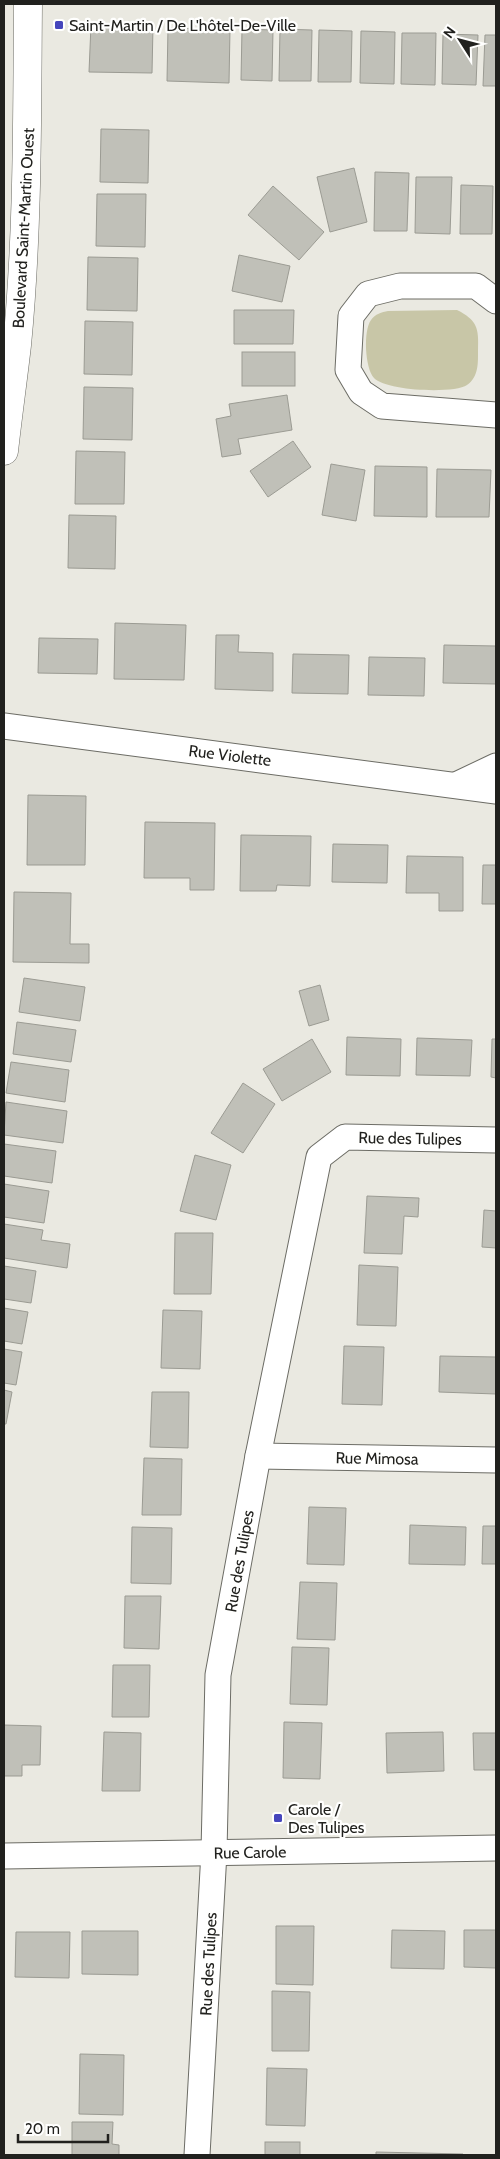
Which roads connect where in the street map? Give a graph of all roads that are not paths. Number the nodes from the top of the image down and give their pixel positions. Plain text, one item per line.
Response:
1 (28, 4) edge
2 (496, 301) edge
3 (496, 415) edge
4 (4, 451) edge
5 (4, 726) edge
6 (496, 766) edge
7 (456, 785) junction
8 (496, 791) edge
9 (496, 1140) edge
10 (258, 1456) junction
11 (496, 1460) edge
12 (496, 1848) edge
13 (214, 1852) junction
14 (4, 1856) edge
15 (196, 2155) edge

1 - 4 street, Boulevard Saint-Martin Ouest
2 - 3 street
5 - 7 street, Rue Violette
6 - 7 street
7 - 8 street, Rue Violette
9 - 10 street, Rue des Tulipes
10 - 11 street, Rue Mimosa
10 - 13 street, Rue des Tulipes
12 - 13 street, Rue Carole
13 - 14 street, Rue Carole
13 - 15 street, Rue des Tulipes

